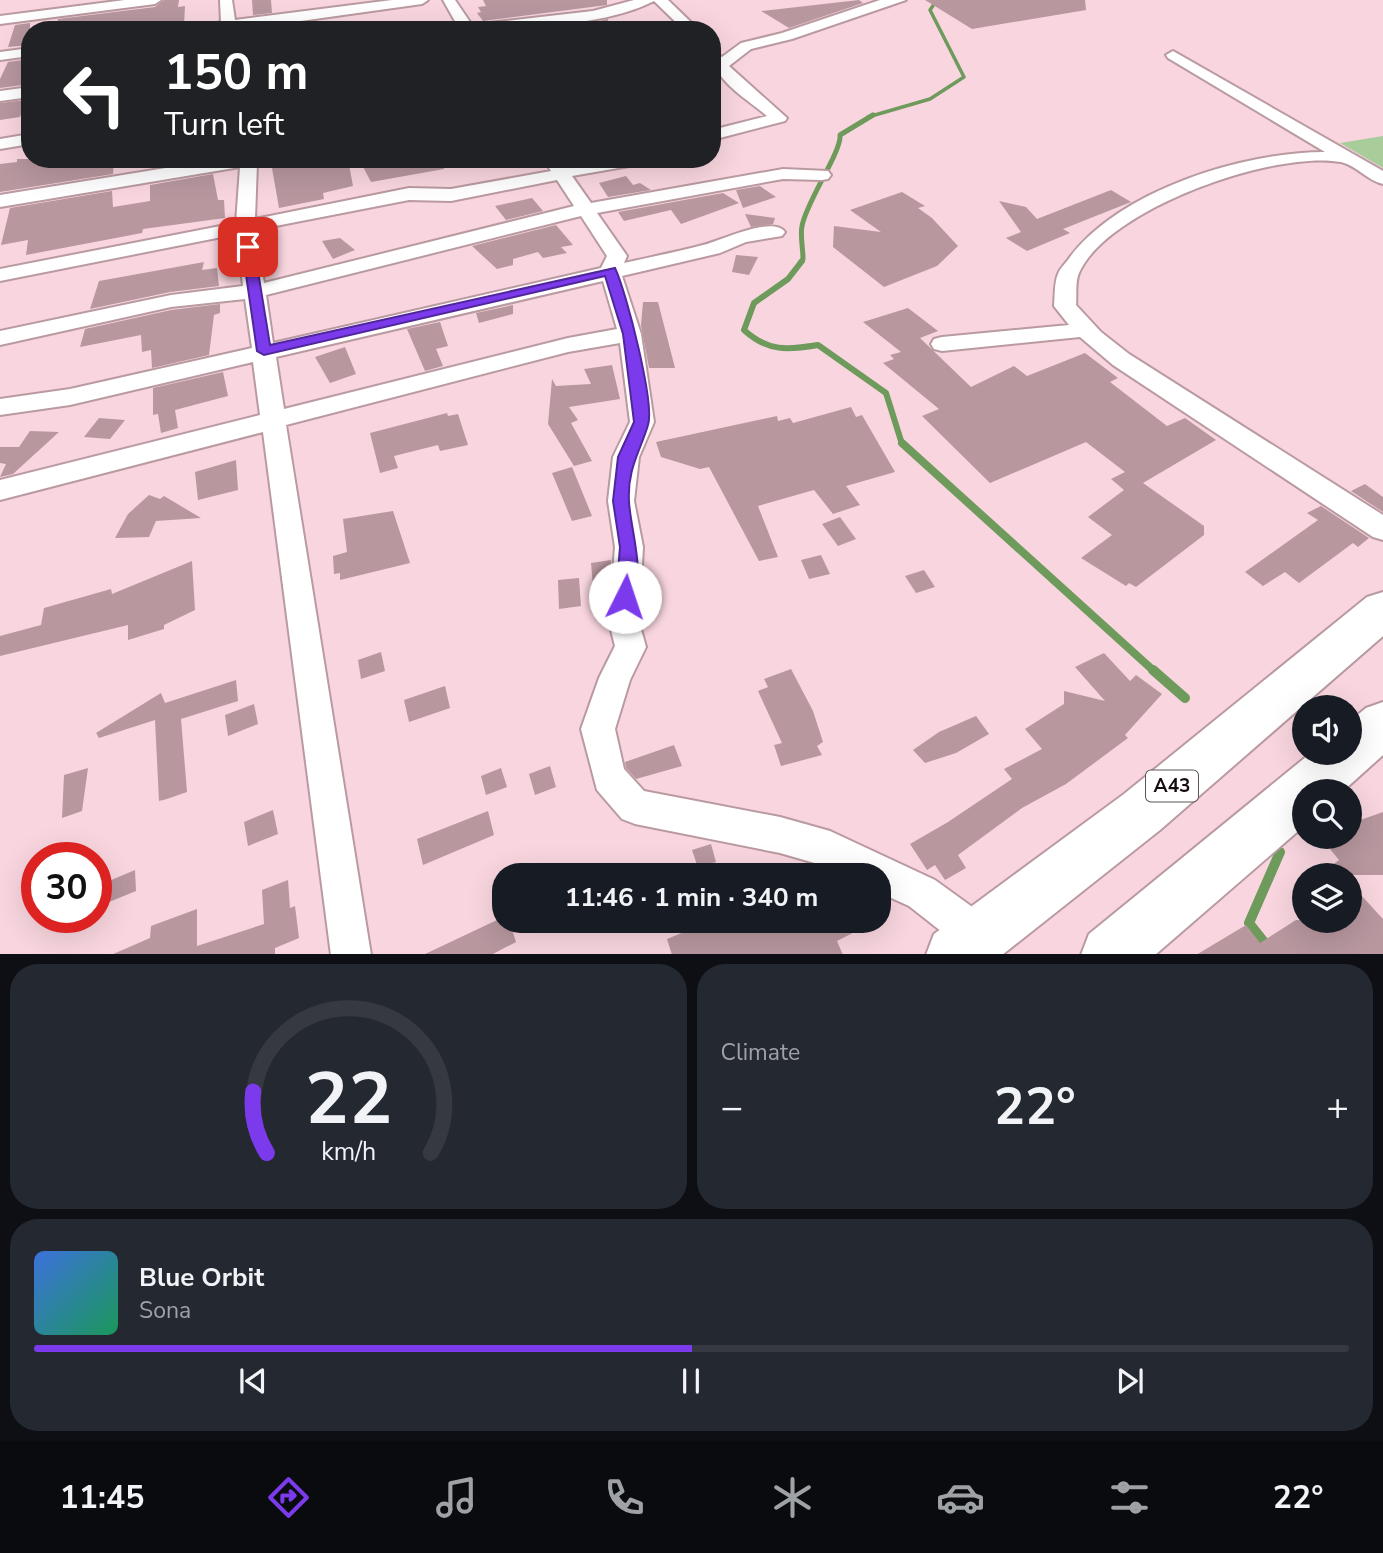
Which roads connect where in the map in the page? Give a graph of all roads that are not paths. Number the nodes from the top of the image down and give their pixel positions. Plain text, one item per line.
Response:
1 (10, 0) edge
2 (155, 0) edge
3 (226, 0) edge
4 (422, 0) edge
5 (450, 0) edge
6 (649, 0) edge
7 (660, 0) edge
8 (900, 0) edge
9 (228, 21) edge
10 (272, 21) edge
11 (463, 21) edge
12 (544, 21) edge
13 (682, 21) edge
14 (1, 22) edge
15 (21, 53) edge
16 (1173, 55) dead end
17 (0, 56) edge
18 (721, 67) edge
19 (721, 71) edge
20 (21, 93) edge
21 (0, 96) edge
22 (721, 133) edge
23 (21, 140) edge
24 (0, 144) edge
25 (1348, 157) junction
26 (196, 168) edge
27 (249, 168) edge
28 (550, 168) edge
29 (557, 168) edge
30 (822, 175) dead end
31 (1383, 179) edge
32 (0, 201) edge
33 (587, 209) junction
34 (245, 225) junction
35 (775, 232) dead end
36 (610, 271) junction
37 (0, 275) edge
38 (255, 291) junction
39 (1083, 330) junction
40 (630, 334) junction
41 (0, 338) edge
42 (942, 344) dead end
43 (264, 351) junction
44 (0, 407) edge
45 (275, 422) junction
46 (0, 490) edge
47 (1383, 529) edge
48 (1383, 610) edge
49 (1383, 724) edge
50 (1319, 779) edge
51 (1292, 802) edge
52 (967, 945) edge
53 (351, 954) edge
54 (1110, 954) edge

1 - 14 street
2 - 14 street
3 - 9 street
4 - 10 street
5 - 11 street
6 - 12 street
7 - 13 street
8 - 18 street
15 - 17 street
16 - 25 street
19 - 22 street
20 - 21 street
23 - 24 street
25 - 31 street
25 - 39 street
26 - 32 street
27 - 34 street
28 - 34 street
29 - 33 street
30 - 33 street
33 - 36 street
33 - 38 street
34 - 37 street
34 - 38 street
35 - 36 street
36 - 40 street
36 - 43 street
38 - 41 street
38 - 43 street
39 - 42 street
39 - 47 street
40 - 45 street
40 - 52 street
43 - 44 street
43 - 45 street
45 - 46 street
45 - 53 street
48 - 52 highway, A43
49 - 50 highway
51 - 54 highway

